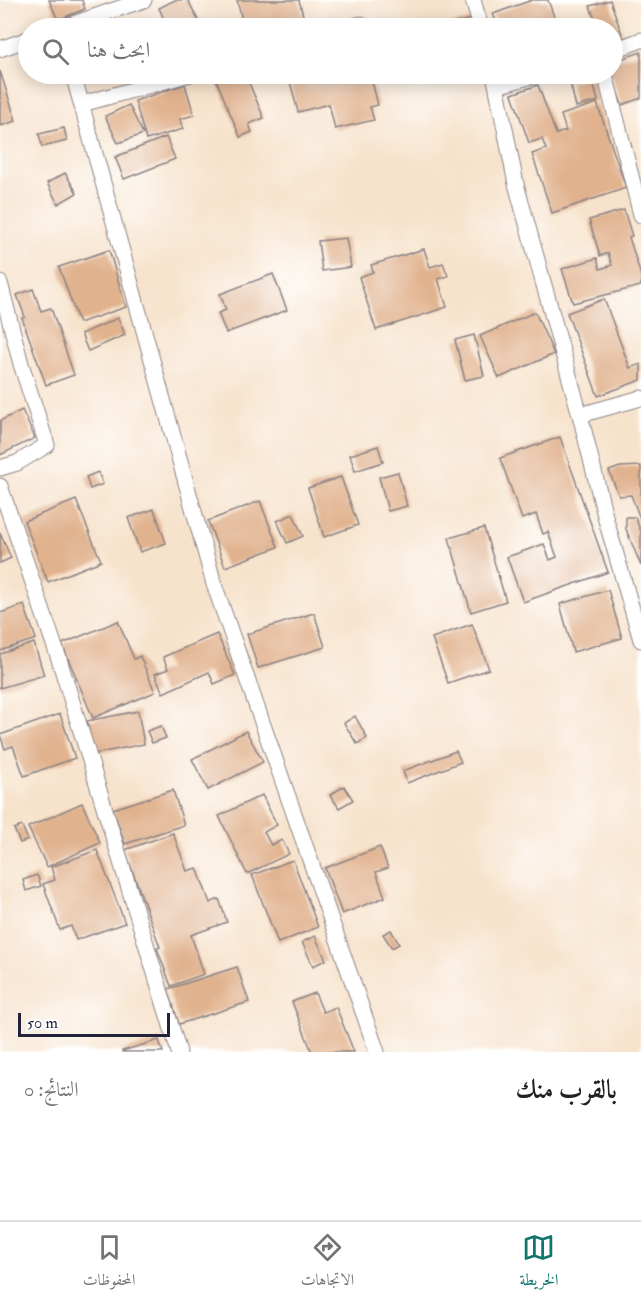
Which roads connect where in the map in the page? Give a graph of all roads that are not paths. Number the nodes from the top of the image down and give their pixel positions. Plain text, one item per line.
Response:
1 (144, 0) edge
2 (474, 0) edge
3 (91, 18) edge
4 (478, 18) edge
5 (641, 40) edge
6 (18, 43) edge
7 (623, 47) edge
8 (0, 49) edge
9 (76, 84) edge
10 (154, 84) edge
11 (496, 84) edge
12 (607, 84) edge
13 (82, 104) junction
14 (641, 215) edge
15 (0, 283) edge
16 (641, 398) edge
17 (580, 415) junction
18 (0, 468) edge
19 (0, 486) edge
20 (641, 640) edge
21 (179, 1052) edge
22 (377, 1052) edge

1 - 3 street
2 - 4 street
5 - 7 street
6 - 8 street
9 - 13 street
10 - 13 street
11 - 17 street
12 - 14 street
13 - 22 street
15 - 18 street
16 - 17 street
17 - 20 street
19 - 21 street

